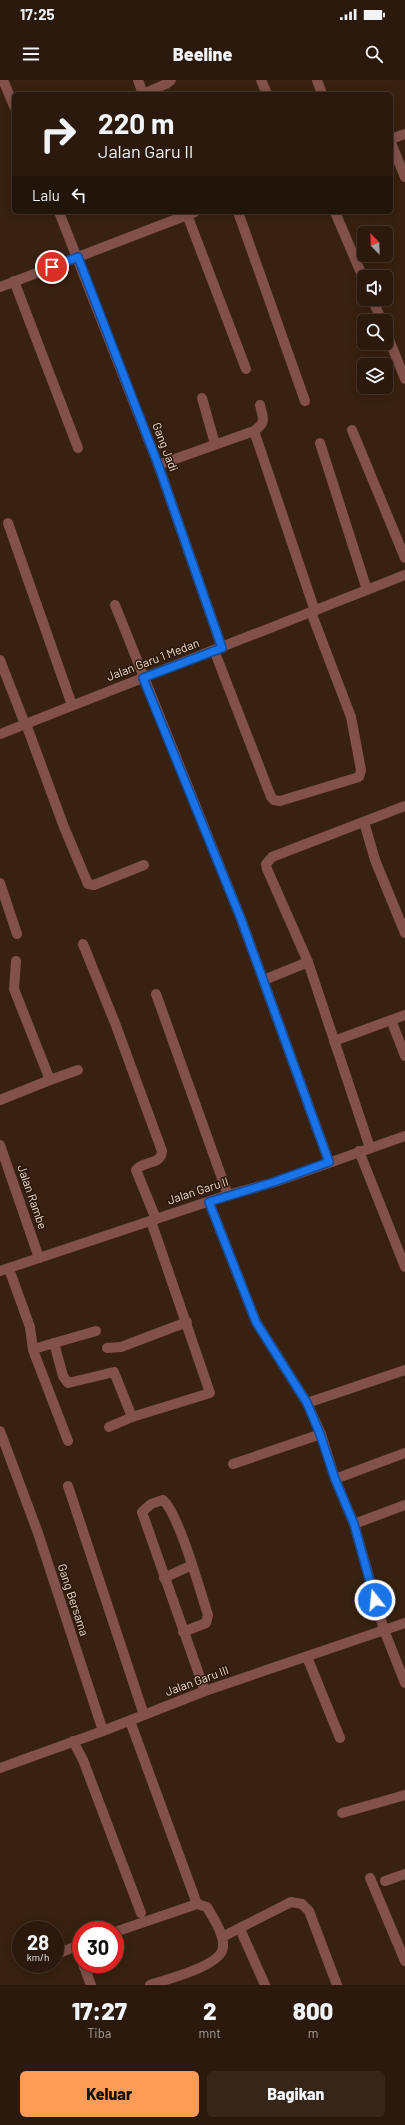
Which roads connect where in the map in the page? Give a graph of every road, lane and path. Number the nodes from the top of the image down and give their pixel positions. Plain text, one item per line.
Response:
1 (3, 80) edge
2 (138, 80) edge
3 (170, 80) edge
4 (261, 80) edge
5 (317, 80) edge
6 (142, 92) edge
7 (148, 92) edge
8 (266, 92) edge
9 (321, 92) edge
10 (12, 101) edge
11 (405, 134) edge
12 (393, 138) edge
13 (393, 148) edge
14 (405, 177) edge
15 (60, 214) edge
16 (186, 214) edge
17 (189, 214) edge
18 (239, 214) edge
19 (336, 214) edge
20 (78, 257) junction
21 (360, 270) edge
22 (14, 282) junction
23 (0, 287) edge
24 (393, 349) edge
25 (246, 369) dead end
26 (405, 379) edge
27 (202, 398) dead end
28 (305, 401) dead end
29 (260, 405) dead end
30 (352, 430) dead end
31 (254, 431) junction
32 (320, 443) dead end
33 (215, 444) junction
34 (78, 448) dead end
35 (158, 465) junction
36 (8, 523) dead end
37 (405, 558) edge
38 (405, 575) edge
39 (367, 590) junction
40 (115, 605) dead end
41 (313, 612) junction
42 (218, 649) junction
43 (0, 660) edge
44 (143, 678) junction
45 (72, 705) junction
46 (25, 724) junction
47 (0, 734) edge
48 (405, 806) edge
49 (364, 822) junction
50 (144, 866) dead end
51 (0, 883) edge
52 (405, 932) edge
53 (16, 934) dead end
54 (84, 944) dead end
55 (16, 961) dead end
56 (308, 962) junction
57 (264, 980) junction
58 (156, 994) dead end
59 (405, 1015) edge
60 (391, 1020) junction
61 (334, 1041) junction
62 (405, 1056) edge
63 (78, 1070) dead end
64 (50, 1080) junction
65 (0, 1100) edge
66 (405, 1136) edge
67 (0, 1145) edge
68 (370, 1148) junction
69 (359, 1151) junction
70 (329, 1162) junction
71 (228, 1195) junction
72 (209, 1202) junction
73 (154, 1220) junction
74 (403, 1252) edge
75 (39, 1258) junction
76 (405, 1267) edge
77 (4, 1270) edge
78 (187, 1322) junction
79 (96, 1331) dead end
80 (54, 1343) junction
81 (37, 1348) dead end
82 (108, 1348) dead end
83 (405, 1370) edge
84 (307, 1403) junction
85 (132, 1417) junction
86 (109, 1426) dead end
87 (0, 1431) edge
88 (320, 1434) junction
89 (68, 1441) dead end
90 (405, 1453) edge
91 (233, 1464) dead end
92 (335, 1479) junction
93 (68, 1486) dead end
94 (405, 1505) edge
95 (354, 1524) junction
96 (192, 1565) junction
97 (164, 1578) junction
98 (405, 1622) edge
99 (384, 1630) junction
100 (184, 1632) junction
101 (307, 1657) junction
102 (405, 1682) edge
103 (205, 1691) junction
104 (144, 1715) junction
105 (130, 1721) junction
106 (103, 1731) junction
107 (340, 1738) dead end
108 (73, 1740) junction
109 (0, 1768) edge
110 (405, 1795) edge
111 (342, 1813) dead end
112 (405, 1874) edge
113 (370, 1878) dead end
114 (385, 1881) dead end
115 (197, 1904) junction
116 (141, 1913) dead end
117 (124, 1929) edge
118 (240, 1929) junction
119 (222, 1937) junction
120 (405, 1961) edge
121 (87, 1973) edge
122 (92, 1985) edge
123 (150, 1985) edge
124 (265, 1985) edge
125 (337, 1985) edge

1 - 10 street
2 - 6 street
3 - 7 street
4 - 8 street
5 - 9 street
11 - 12 street
13 - 14 street
15 - 20 street, Gang Jadi
16 - 20 street
17 - 25 street
18 - 28 street
19 - 21 street
20 - 22 street
20 - 35 street, Gang Jadi
22 - 23 street
22 - 34 street
24 - 26 street
27 - 33 street
29 - 31 street
30 - 37 street
31 - 33 street
31 - 41 street
32 - 39 street
33 - 35 street
35 - 42 street, Gang Jadi
36 - 45 street
38 - 39 street, Jalan Garu 1 Medan
39 - 41 street, Jalan Garu 1 Medan
40 - 44 street
41 - 42 street, Jalan Garu 1 Medan
41 - 42 street, Gang Jadi
42 - 44 street, Jalan Garu 1 Medan
43 - 46 street
44 - 45 street, Jalan Garu 1 Medan
44 - 57 street
45 - 46 street, Jalan Garu 1 Medan
46 - 47 street, Jalan Garu 1 Medan
46 - 50 street
48 - 49 street
49 - 52 street
49 - 56 street
51 - 53 street
54 - 73 street
55 - 64 street
56 - 57 street
56 - 61 street
57 - 70 street
58 - 71 street
59 - 60 street
60 - 61 street
60 - 62 street
61 - 68 street
63 - 64 street
64 - 65 street
66 - 68 street, Jalan Garu II
67 - 75 street, Jalan Rambe
68 - 69 street, Jalan Garu II
69 - 70 street, Jalan Garu II
69 - 74 street
70 - 71 street, Jalan Garu II
71 - 72 street, Jalan Garu II
72 - 73 street, Jalan Garu II
72 - 84 street
73 - 75 street, Jalan Garu II
73 - 78 street
74 - 76 street
75 - 77 street, Jalan Garu II
77 - 89 street
78 - 82 street
78 - 85 street
79 - 80 street
80 - 81 street
80 - 85 street
83 - 84 street
84 - 88 street
85 - 86 street
87 - 106 street, Gang Bersama
88 - 91 street
88 - 92 street
90 - 92 street
92 - 95 street
93 - 104 street
94 - 95 street
95 - 99 street
96 - 97 street
96 - 97 street
96 - 100 street
97 - 100 street
98 - 99 street, Jalan Garu III
99 - 101 street, Jalan Garu III
99 - 102 street
100 - 103 street
101 - 103 street, Jalan Garu III
101 - 107 street
103 - 104 street, Jalan Garu III
104 - 105 street, Jalan Garu III
105 - 106 street, Jalan Garu III
105 - 115 street
106 - 108 street, Jalan Garu III
108 - 109 street, Jalan Garu III
108 - 116 street
110 - 111 street
112 - 114 street
113 - 120 street
115 - 117 street
115 - 119 street
118 - 119 street
118 - 124 street
118 - 125 street
119 - 123 street
121 - 122 street

